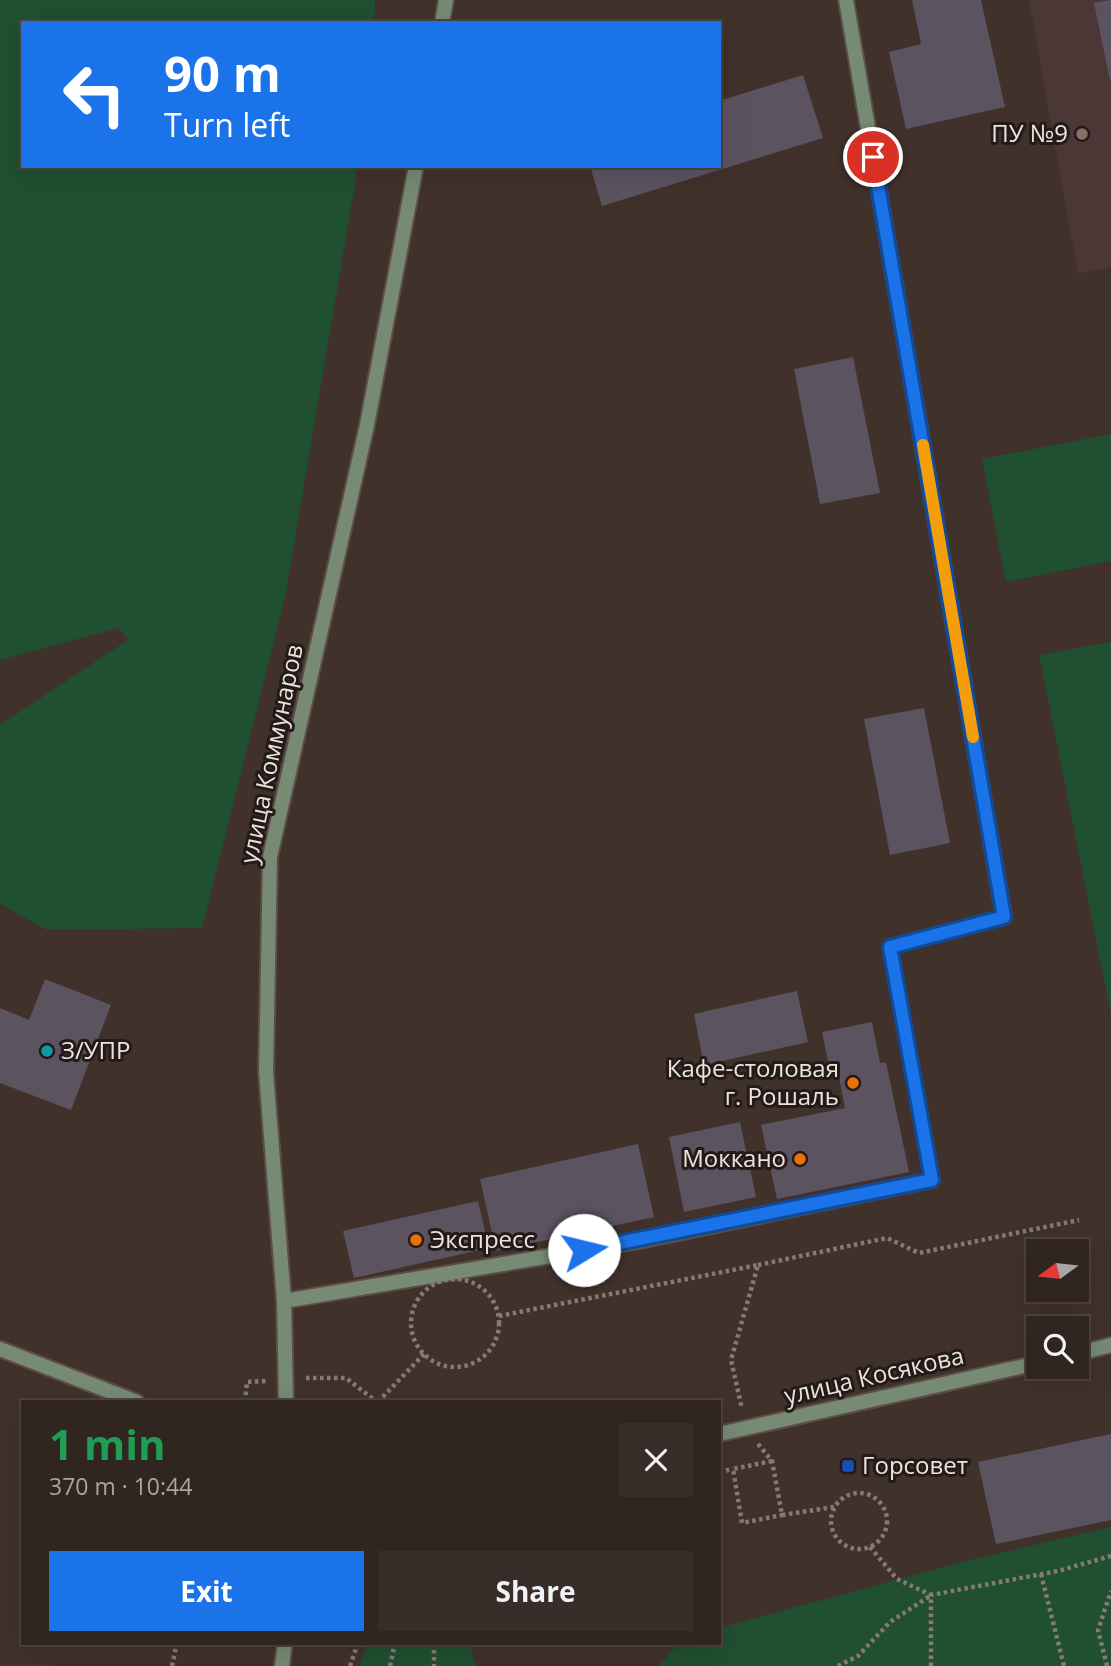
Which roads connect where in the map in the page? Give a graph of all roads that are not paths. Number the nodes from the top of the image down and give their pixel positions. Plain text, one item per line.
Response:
1 (446, 0) edge
2 (846, 0) edge
3 (442, 21) edge
4 (416, 168) edge
5 (1004, 917) joint
6 (932, 1180) joint
7 (284, 1301) junction
8 (1111, 1345) edge
9 (0, 1349) edge
10 (1089, 1351) edge
11 (1026, 1366) edge
12 (132, 1400) edge
13 (286, 1400) edge
14 (721, 1434) edge
15 (285, 1645) edge
16 (282, 1666) edge

1 - 3 street
2 - 5 street
4 - 7 street, улица Коммунаров
5 - 6 lane
6 - 7 street
7 - 13 street, улица Коммунаров
8 - 10 street
9 - 12 street
11 - 14 street, улица Косякова
15 - 16 street

